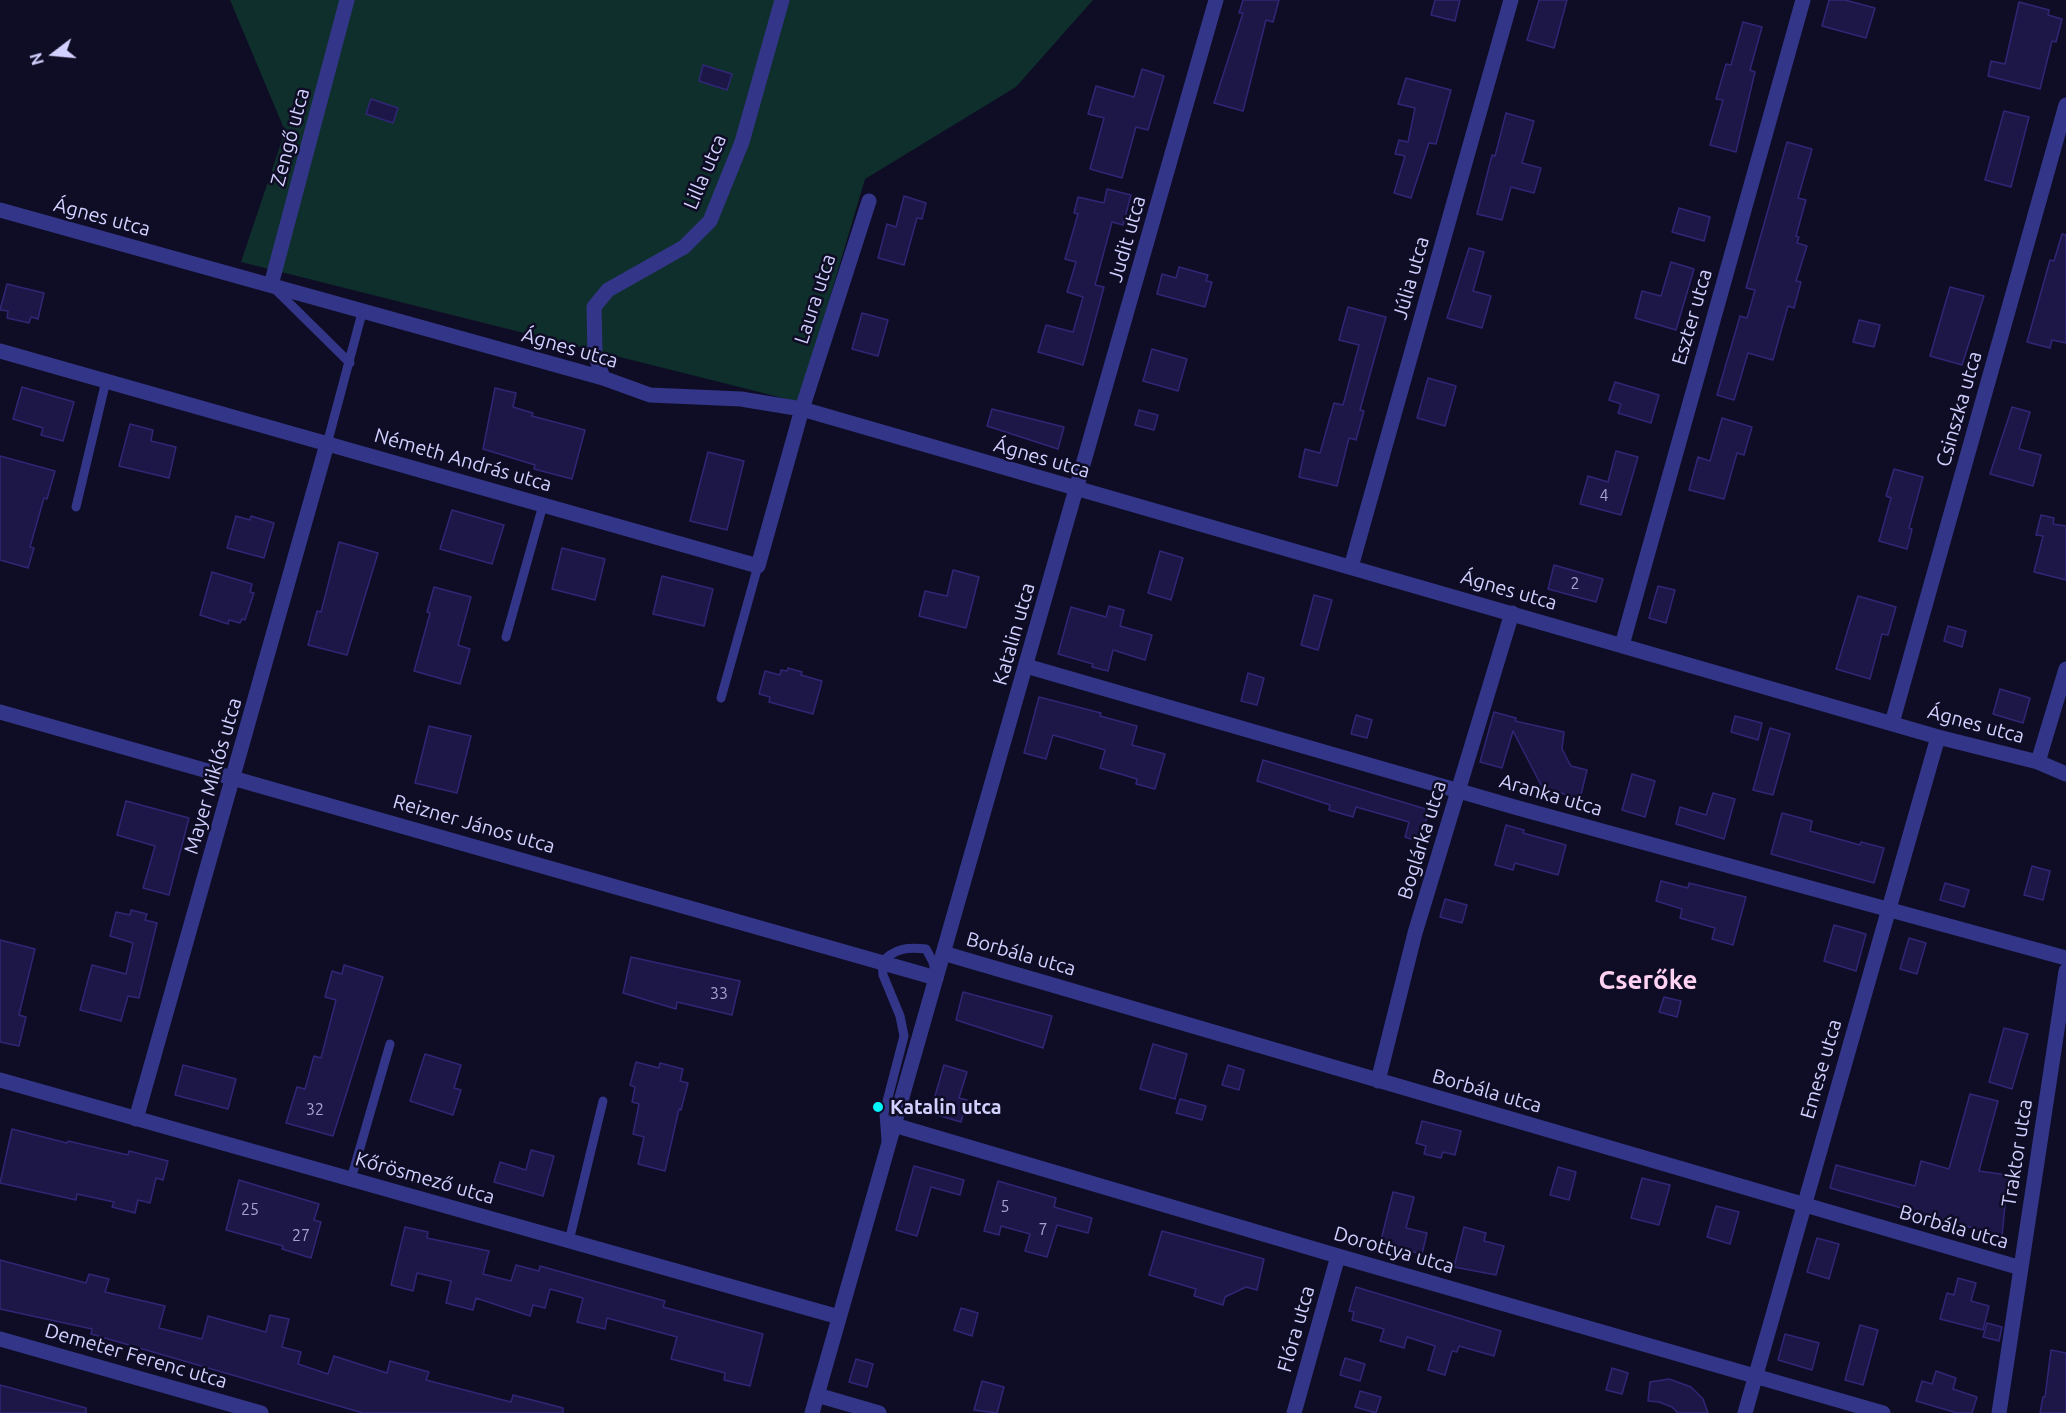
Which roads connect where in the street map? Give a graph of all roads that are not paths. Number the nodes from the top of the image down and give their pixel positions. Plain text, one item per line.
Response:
1 (347, 0) edge
2 (782, 0) edge
3 (1216, 0) edge
4 (1511, 0) edge
5 (1803, 0) edge
6 (2066, 105) edge
7 (869, 201) dead end
8 (0, 210) edge
9 (271, 285) junction
10 (362, 313) junction
11 (0, 351) edge
12 (350, 363) junction
13 (603, 378) junction
14 (106, 381) junction
15 (802, 410) junction
16 (327, 444) junction
17 (1077, 490) junction
18 (543, 505) junction
19 (76, 507) dead end
20 (758, 566) junction
21 (1351, 567) junction
22 (1512, 613) junction
23 (506, 637) dead end
24 (1622, 645) junction
25 (1026, 666) junction
26 (2066, 669) edge
27 (721, 698) dead end
28 (0, 712) edge
29 (1892, 723) junction
30 (1938, 737) junction
31 (2038, 762) junction
32 (2066, 774) edge
33 (234, 778) junction
34 (1460, 789) junction
35 (1889, 910) junction
36 (943, 953) junction
37 (2066, 958) edge
38 (882, 963) junction
39 (2066, 970) edge
40 (936, 978) junction
41 (390, 1044) dead end
42 (0, 1080) edge
43 (1378, 1081) junction
44 (603, 1101) dead end
45 (136, 1119) junction
46 (894, 1125) junction
47 (886, 1152) junction
48 (351, 1179) junction
49 (1804, 1205) junction
50 (569, 1241) junction
51 (1338, 1256) junction
52 (2021, 1268) junction
53 (839, 1317) junction
54 (0, 1339) edge
55 (1755, 1377) junction
56 (817, 1395) junction
57 (261, 1413) edge
58 (812, 1413) edge
59 (879, 1413) edge
60 (1294, 1413) edge
61 (1745, 1413) edge
62 (1883, 1413) edge
63 (1999, 1413) edge

1 - 9 street, Zengő utca
2 - 13 street, Lilla utca
3 - 17 street, Judit utca
4 - 21 street, Júlia utca
5 - 24 street, Eszter utca
6 - 29 street, Csinszka utca
7 - 15 street, Laura utca
8 - 9 street, Ágnes utca
9 - 10 street, Ágnes utca
9 - 12 lane
10 - 12 lane
10 - 13 street, Ágnes utca
11 - 14 street, Németh András utca
12 - 16 lane
13 - 15 street, Ágnes utca
14 - 16 street, Németh András utca
14 - 19 lane
15 - 17 street, Ágnes utca
15 - 20 street
16 - 18 street, Németh András utca
16 - 33 street, Mayer Miklós utca
17 - 21 street, Ágnes utca
17 - 25 street, Katalin utca
18 - 20 street, Németh András utca
18 - 23 lane
20 - 27 lane
21 - 22 street, Ágnes utca
22 - 24 street, Ágnes utca
22 - 34 street, Boglárka utca
24 - 29 street, Ágnes utca
25 - 34 street, Aranka utca
25 - 36 street, Katalin utca
26 - 31 street
28 - 33 street, Reizner János utca
29 - 30 street, Ágnes utca
30 - 31 street, Ágnes utca
30 - 35 street, Emese utca
31 - 32 street, Ágnes utca
33 - 38 street, Reizner János utca
33 - 45 street, Mayer Miklós utca
34 - 35 street, Aranka utca
34 - 43 street, Boglárka utca
35 - 37 street, Aranka utca
35 - 49 street, Emese utca
36 - 40 street, Katalin utca
36 - 43 street, Borbála utca
38 - 40 street, Reizner János utca
38 - 40 lane
38 - 47 lane
39 - 52 street, Traktor utca
40 - 46 street, Katalin utca
41 - 48 lane
42 - 45 street, Kőrösmező utca
43 - 49 street, Borbála utca
44 - 50 lane
45 - 48 street, Kőrösmező utca
46 - 47 street, Katalin utca
46 - 51 street, Dorottya utca
47 - 53 street, Katalin utca
48 - 50 street, Kőrösmező utca
49 - 52 street, Borbála utca
49 - 55 street, Emese utca
50 - 53 street, Kőrösmező utca
51 - 55 street, Dorottya utca
51 - 60 street, Flóra utca
52 - 63 street, Traktor utca
53 - 56 street, Katalin utca
54 - 57 street, Demeter Ferenc utca
55 - 61 street, Emese utca
55 - 62 street, Dorottya utca
56 - 58 street, Katalin utca
56 - 59 street

